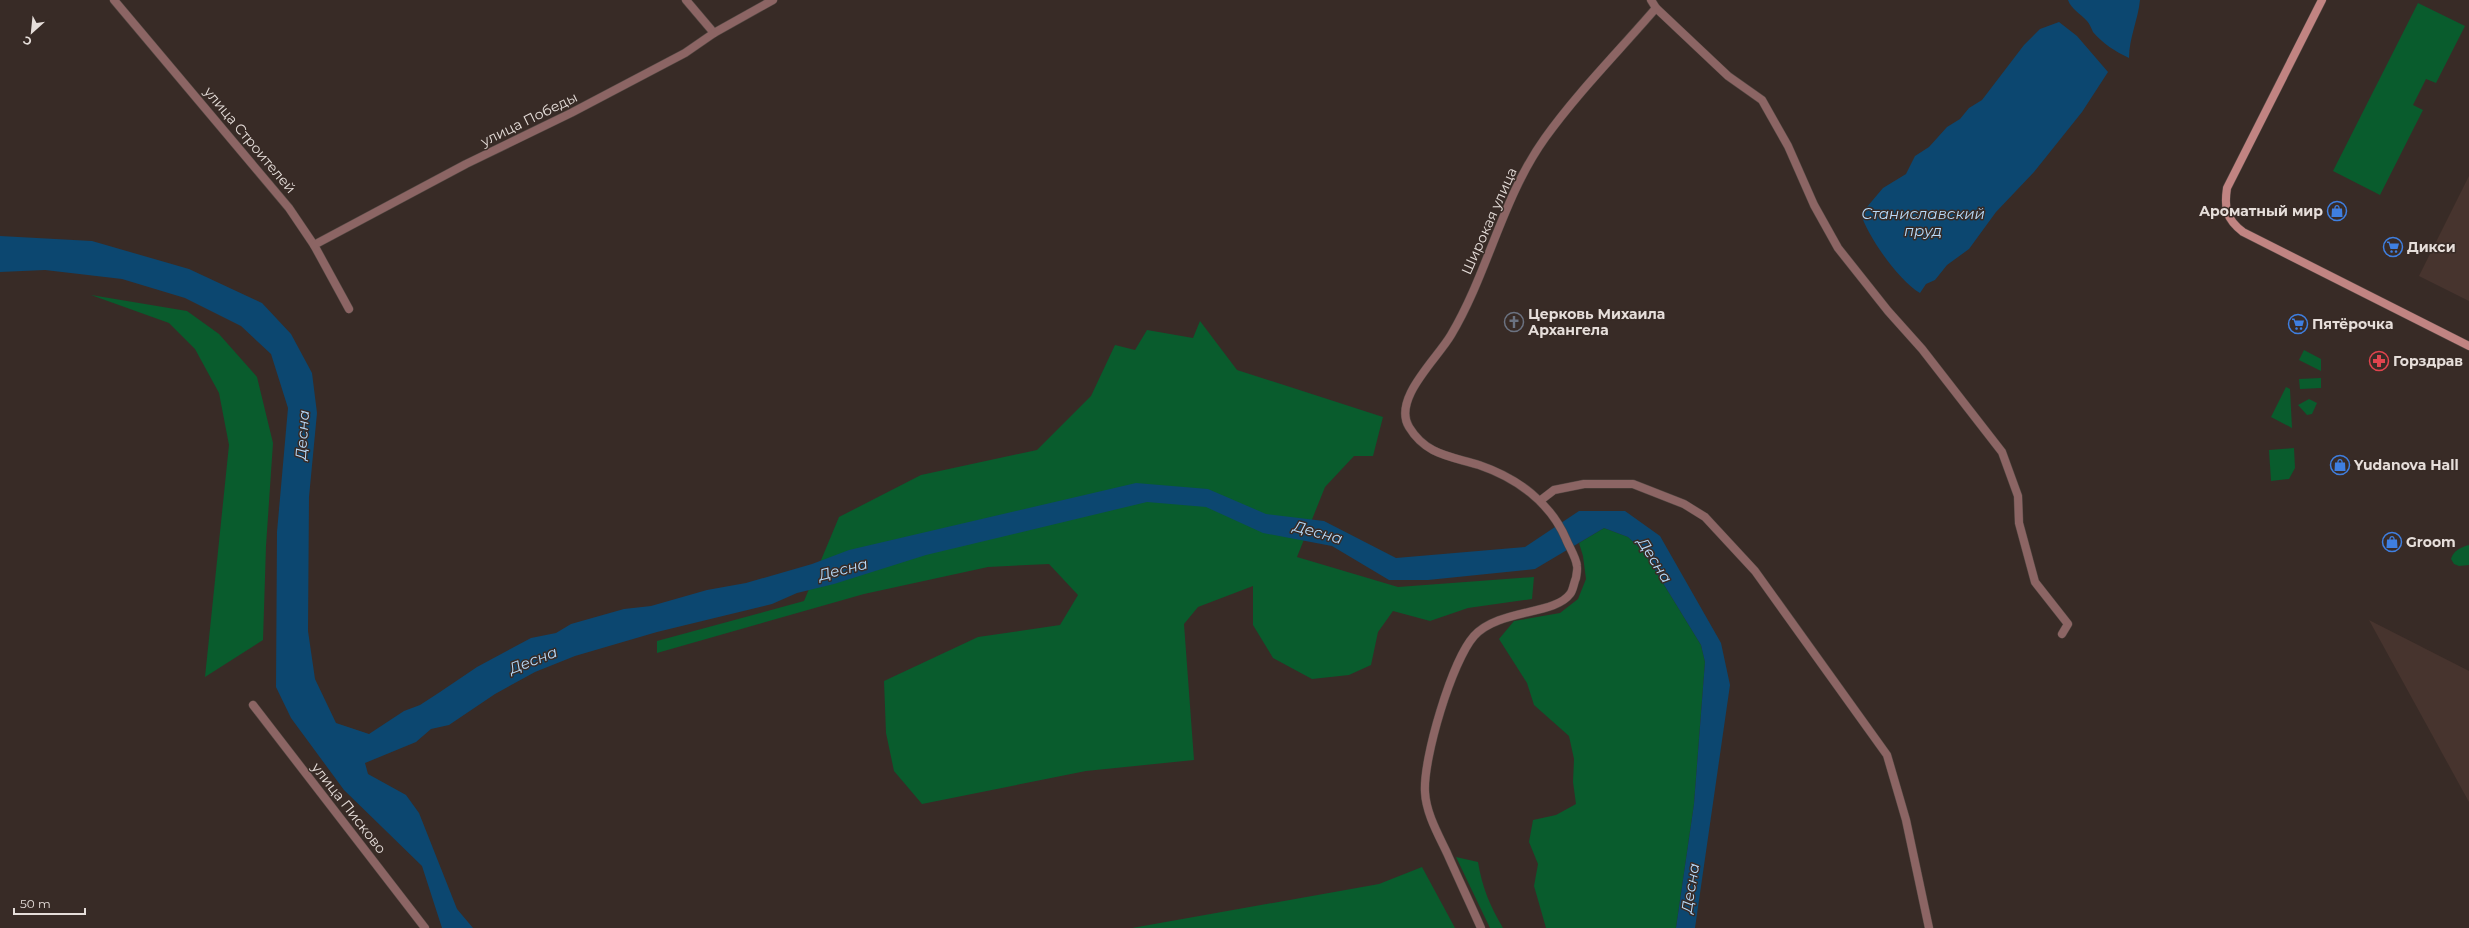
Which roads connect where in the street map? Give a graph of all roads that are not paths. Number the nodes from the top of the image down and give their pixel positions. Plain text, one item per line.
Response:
1 (114, 0) edge
2 (686, 0) edge
3 (773, 0) edge
4 (1651, 0) edge
5 (2322, 0) edge
6 (1656, 8) junction
7 (714, 33) junction
8 (314, 245) junction
9 (349, 309) dead end
10 (2469, 346) edge
11 (1541, 500) junction
12 (2062, 634) dead end
13 (253, 705) dead end
14 (425, 928) edge
15 (1481, 928) edge
16 (1929, 928) edge

1 - 8 street, улица Строителей
2 - 7 street
3 - 7 street, улица Победы
4 - 6 street
5 - 10 street
6 - 11 street, Широкая улица
6 - 12 street
7 - 8 street, улица Победы
8 - 9 street, улица Строителей
11 - 15 street, Широкая улица
11 - 16 street
13 - 14 street, улица Писково

